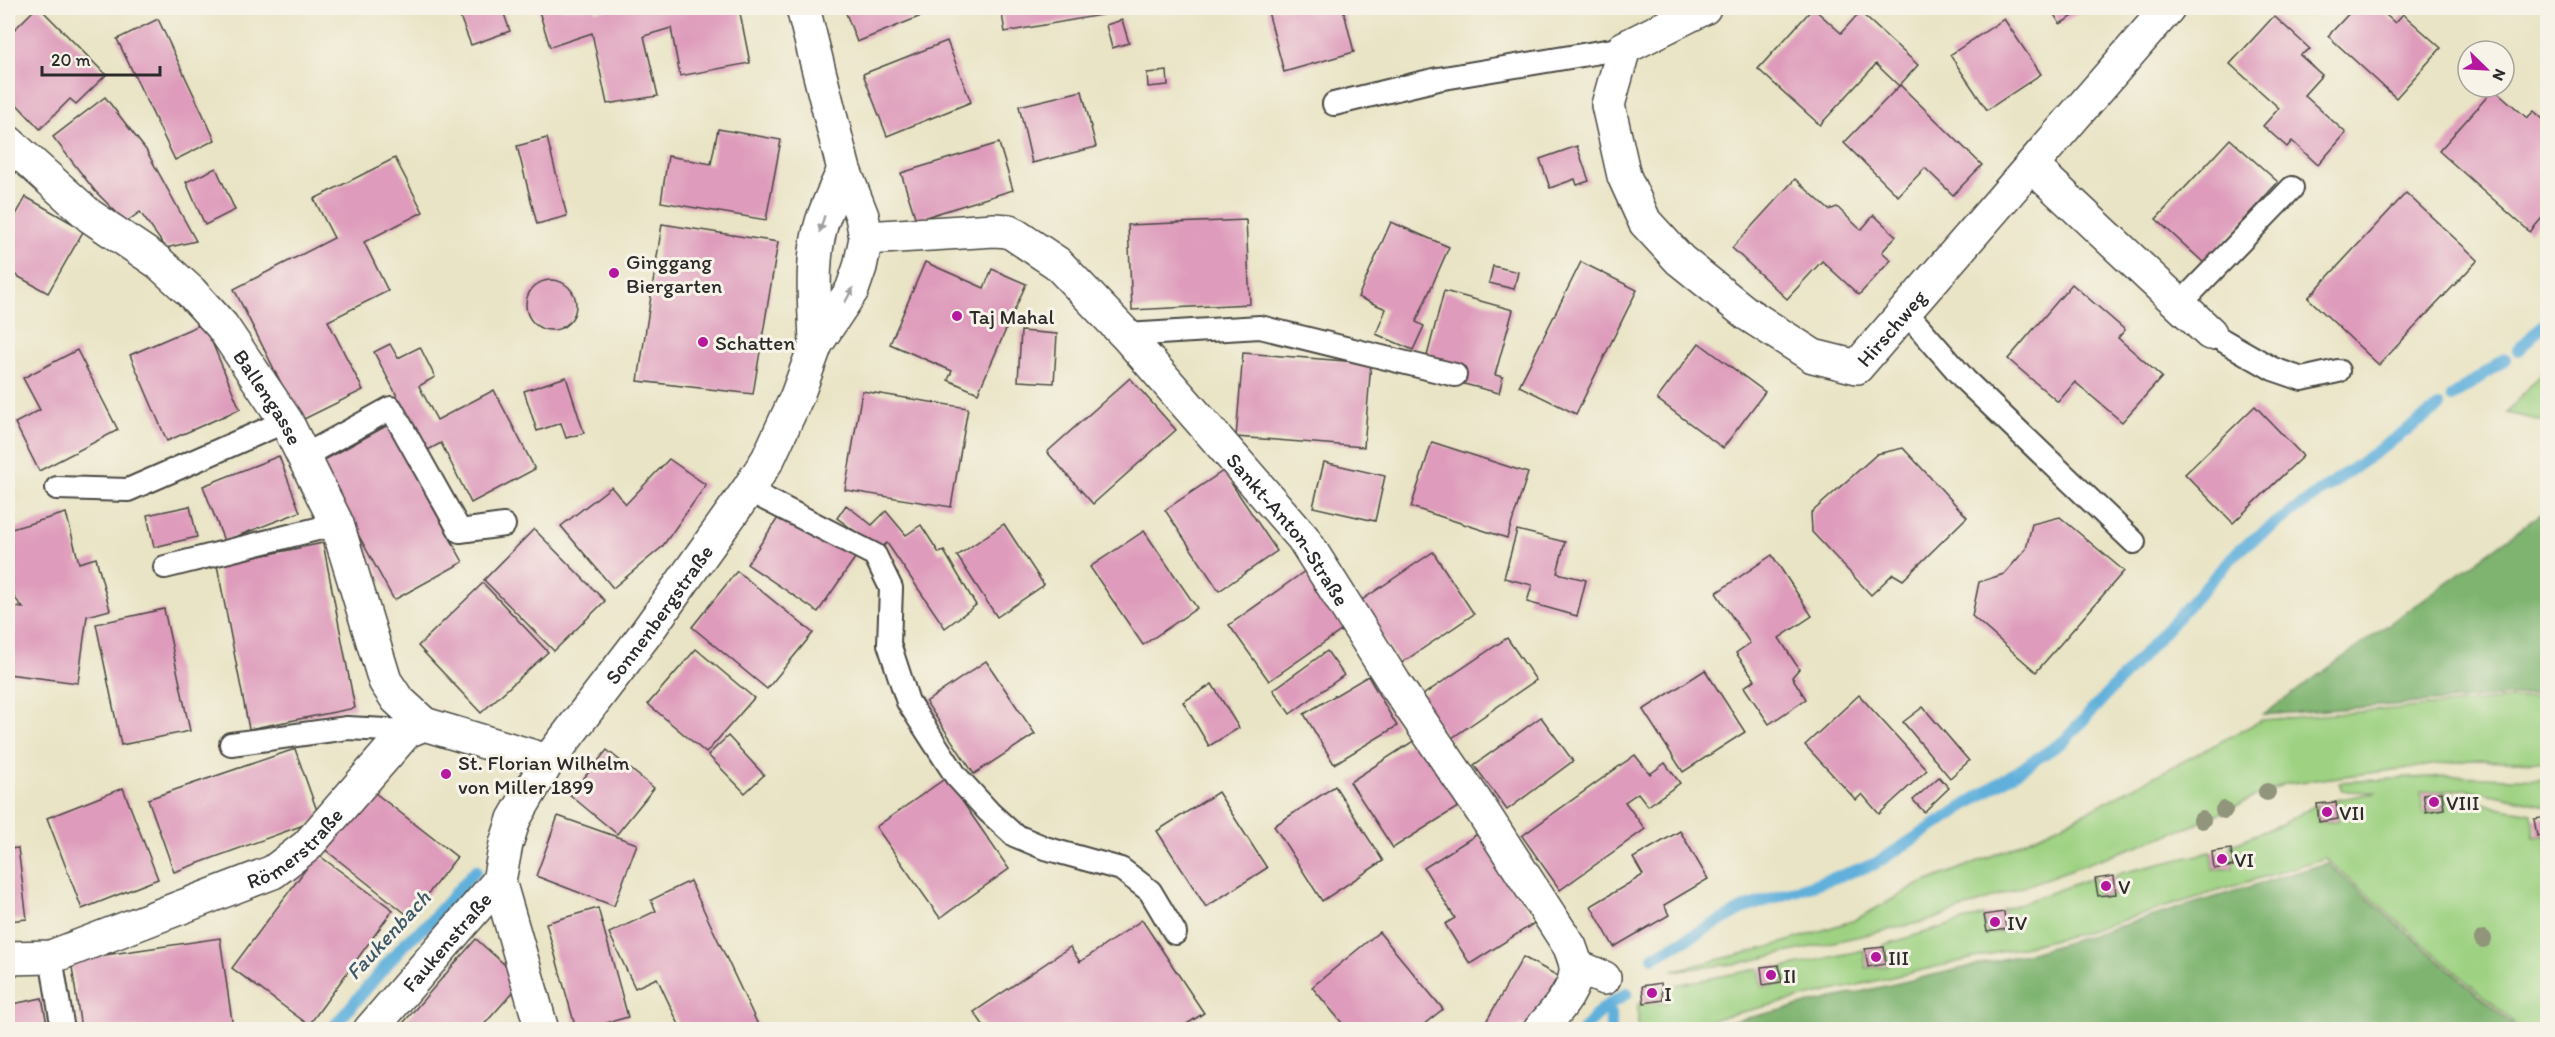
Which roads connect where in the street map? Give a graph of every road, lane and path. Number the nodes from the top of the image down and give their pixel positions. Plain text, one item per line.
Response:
1 (803, 8) edge
2 (1704, 8) edge
3 (2168, 8) edge
4 (1624, 48) junction
5 (1334, 104) dead end
6 (8, 142) edge
7 (2032, 165) junction
8 (844, 170) junction
9 (2292, 188) dead end
10 (866, 238) junction
11 (2180, 304) junction
12 (1905, 310) junction
13 (2210, 333) joint
14 (1126, 335) junction
15 (816, 344) junction
16 (2338, 371) dead end
17 (1455, 375) dead end
18 (286, 421) junction
19 (304, 456) junction
20 (57, 488) dead end
21 (748, 490) junction
22 (337, 524) junction
23 (504, 525) dead end
24 (2134, 542) dead end
25 (165, 567) dead end
26 (415, 728) junction
27 (231, 744) dead end
28 (548, 761) junction
29 (499, 881) junction
30 (1175, 933) dead end
31 (51, 957) junction
32 (8, 958) edge
33 (63, 1029) edge
34 (370, 1029) edge
35 (542, 1029) edge
36 (1540, 1029) edge

1 - 8 street, Sonnenbergstraße
2 - 4 street
3 - 7 street, Hirschweg
4 - 5 lane
4 - 12 street, Hirschweg
6 - 18 street, Ballengasse
7 - 11 street
7 - 12 street, Hirschweg
8 - 10 street, Sonnenbergstraße
8 -> 15 street, Sonnenbergstraße
9 - 11 lane
10 - 14 street, Sankt-Anton-Straße
15 -> 10 street, Sonnenbergstraße
11 - 13 street
12 - 24 lane
13 - 16 lane
14 - 17 lane
14 - 36 street, Sankt-Anton-Straße
15 - 21 street, Sonnenbergstraße
18 - 19 street, Ballengasse
18 - 20 lane
19 - 22 street, Ballengasse
19 - 23 lane
21 - 28 street, Sonnenbergstraße
21 - 30 lane
22 - 25 lane
22 - 26 street, Ballengasse
26 - 27 lane
26 - 28 street
26 - 31 street, Römerstraße
28 - 29 street, Sonnenbergstraße
29 - 34 street, Faukenstraße
29 - 35 street
31 - 32 street, Römerstraße
31 - 33 lane

